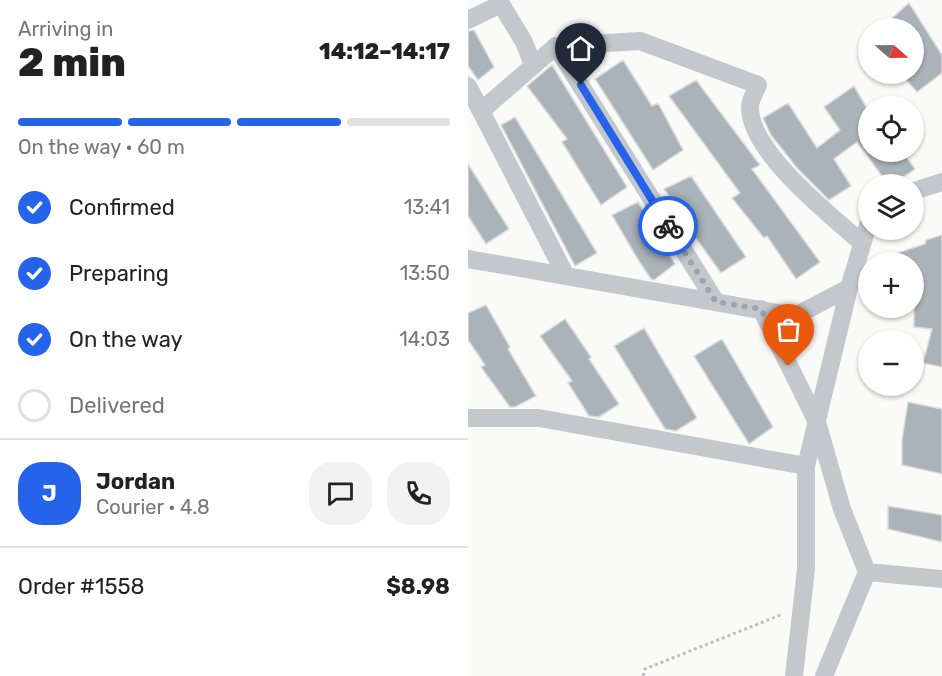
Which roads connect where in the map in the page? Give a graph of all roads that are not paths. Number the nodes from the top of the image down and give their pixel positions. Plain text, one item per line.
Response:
1 (468, 20) edge
2 (556, 46) junction
3 (533, 65) junction
4 (468, 86) edge
5 (481, 111) junction
6 (942, 182) edge
7 (924, 188) edge
8 (862, 240) edge
9 (861, 243) junction
10 (468, 259) edge
11 (566, 276) junction
12 (849, 288) junction
13 (716, 302) junction
14 (761, 309) junction
15 (468, 418) edge
16 (817, 422) junction
17 (806, 466) junction
18 (867, 572) junction
19 (942, 579) edge
20 (794, 676) edge
21 (824, 676) edge

1 - 3 street
2 - 3 street
2 - 9 street
2 - 13 street
3 - 5 street
4 - 5 street
5 - 11 street
6 - 7 street
8 - 9 street
9 - 12 street
10 - 11 street
11 - 13 street
12 - 14 street
12 - 16 street
13 - 14 street
14 - 16 street
15 - 17 street
16 - 17 street
16 - 18 street
17 - 20 street
18 - 19 street
18 - 21 street

